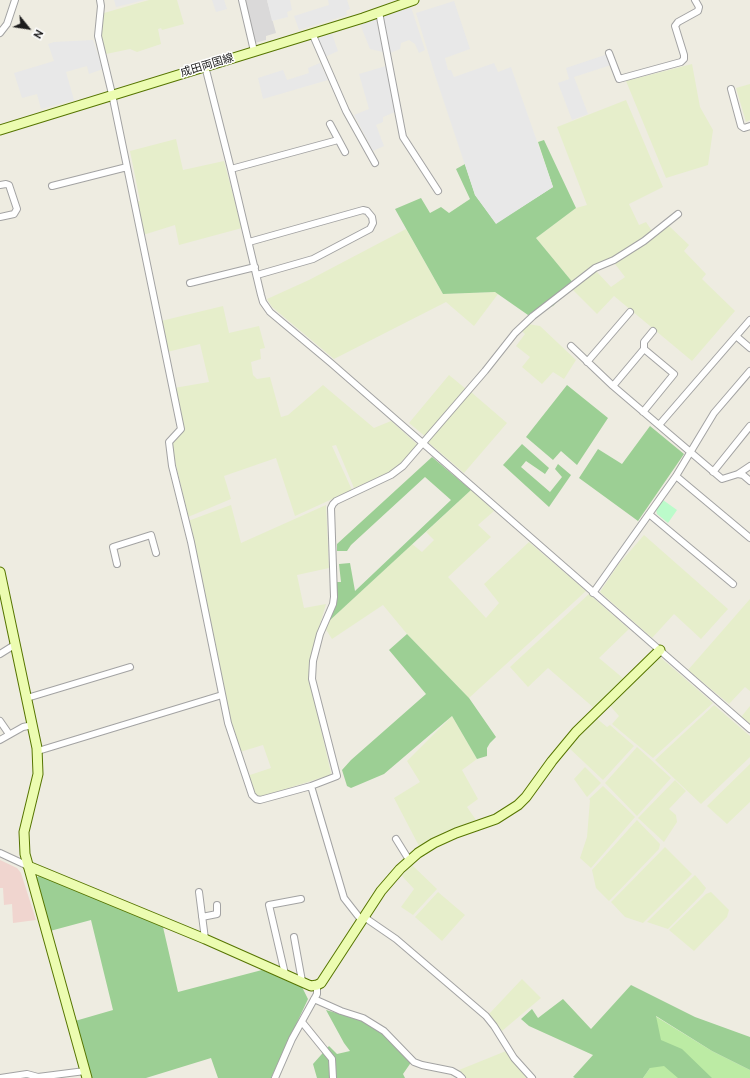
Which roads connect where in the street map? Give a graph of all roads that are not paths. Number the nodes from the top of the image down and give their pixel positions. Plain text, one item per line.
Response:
1 (15, 0) edge
2 (100, 0) edge
3 (242, 0) edge
4 (414, 0) edge
5 (695, 0) edge
6 (379, 12) junction
7 (312, 33) junction
8 (0, 34) edge
9 (254, 51) junction
10 (610, 53) dead end
11 (205, 66) junction
12 (731, 89) dead end
13 (112, 94) junction
14 (330, 124) dead end
15 (750, 126) edge
16 (0, 130) edge
17 (338, 140) junction
18 (346, 152) dead end
19 (375, 163) dead end
20 (127, 167) junction
21 (231, 169) junction
22 (0, 185) edge
23 (52, 186) dead end
24 (438, 190) dead end
25 (678, 214) dead end
26 (0, 217) edge
27 (249, 242) junction
28 (255, 267) junction
29 (257, 274) junction
30 (190, 283) dead end
31 (630, 312) dead end
32 (750, 320) edge
33 (653, 331) dead end
34 (736, 336) junction
35 (570, 346) dead end
36 (750, 348) edge
37 (644, 349) junction
38 (587, 362) junction
39 (750, 371) edge
40 (613, 386) junction
41 (644, 412) junction
42 (660, 426) junction
43 (750, 426) edge
44 (423, 444) junction
45 (691, 453) junction
46 (750, 466) edge
47 (713, 472) junction
48 (738, 474) junction
49 (676, 476) junction
50 (750, 481) edge
51 (649, 514) junction
52 (750, 538) edge
53 (156, 553) dead end
54 (117, 564) dead end
55 (0, 572) edge
56 (733, 584) dead end
57 (594, 593) junction
58 (2, 594) edge
59 (16, 644) junction
60 (660, 650) junction
61 (0, 654) edge
62 (130, 667) dead end
63 (222, 695) junction
64 (27, 698) junction
65 (0, 720) edge
66 (33, 724) junction
67 (750, 729) edge
68 (9, 734) junction
69 (0, 740) edge
70 (38, 751) junction
71 (311, 786) junction
72 (396, 839) dead end
73 (0, 853) edge
74 (408, 860) junction
75 (28, 866) junction
76 (199, 892) dead end
77 (301, 899) dead end
78 (217, 905) dead end
79 (202, 917) junction
80 (363, 919) junction
81 (294, 937) dead end
82 (205, 940) junction
83 (285, 974) junction
84 (302, 981) junction
85 (317, 986) junction
86 (314, 999) junction
87 (302, 1022) junction
88 (86, 1074) edge
89 (0, 1078) edge
90 (275, 1078) edge
91 (333, 1078) edge
92 (462, 1078) edge
93 (532, 1078) edge

1 - 8 street
2 - 13 street
3 - 9 street
4 - 6 street, 成田両国線
5 - 10 street
6 - 7 street, 成田両国線
6 - 24 street
7 - 9 street, 成田両国線
7 - 19 street
9 - 11 street, 成田両国線
11 - 13 street, 成田両国線
11 - 21 street
12 - 15 street
13 - 16 street, 成田両国線
13 - 20 street
14 - 17 street
17 - 18 street
17 - 21 street
20 - 23 street
20 - 63 street
21 - 27 street
22 - 26 street
25 - 44 street
27 - 28 street
27 - 29 street
28 - 29 street
28 - 30 street
29 - 44 street
31 - 38 street
32 - 34 street
33 - 37 street
34 - 36 street
34 - 42 street
35 - 38 street
37 - 40 street
37 - 41 street
38 - 40 street
39 - 45 street
40 - 41 street
41 - 42 street
42 - 45 street
43 - 47 street
44 - 57 street
44 - 71 street
45 - 47 street
45 - 49 street
46 - 48 street
47 - 48 street
48 - 50 street
49 - 51 street
49 - 52 street
51 - 56 street
51 - 57 street
53 - 54 street
55 - 58 street
57 - 60 street
58 - 59 street
59 - 61 street
59 - 64 street
60 - 67 street
60 - 74 street
62 - 64 street
63 - 70 street
63 - 71 street
64 - 66 street
65 - 68 street
66 - 68 street
66 - 70 street
68 - 69 street
70 - 75 street
71 - 80 street
72 - 74 street
73 - 75 street
74 - 80 street
75 - 82 street
75 - 88 street
76 - 79 street
77 - 83 street
78 - 79 street
79 - 82 street
80 - 85 street
80 - 93 street
81 - 84 street
82 - 83 street
83 - 84 street
84 - 85 street
85 - 86 street
86 - 87 street
86 - 92 street
87 - 90 street
87 - 91 street
88 - 89 street

